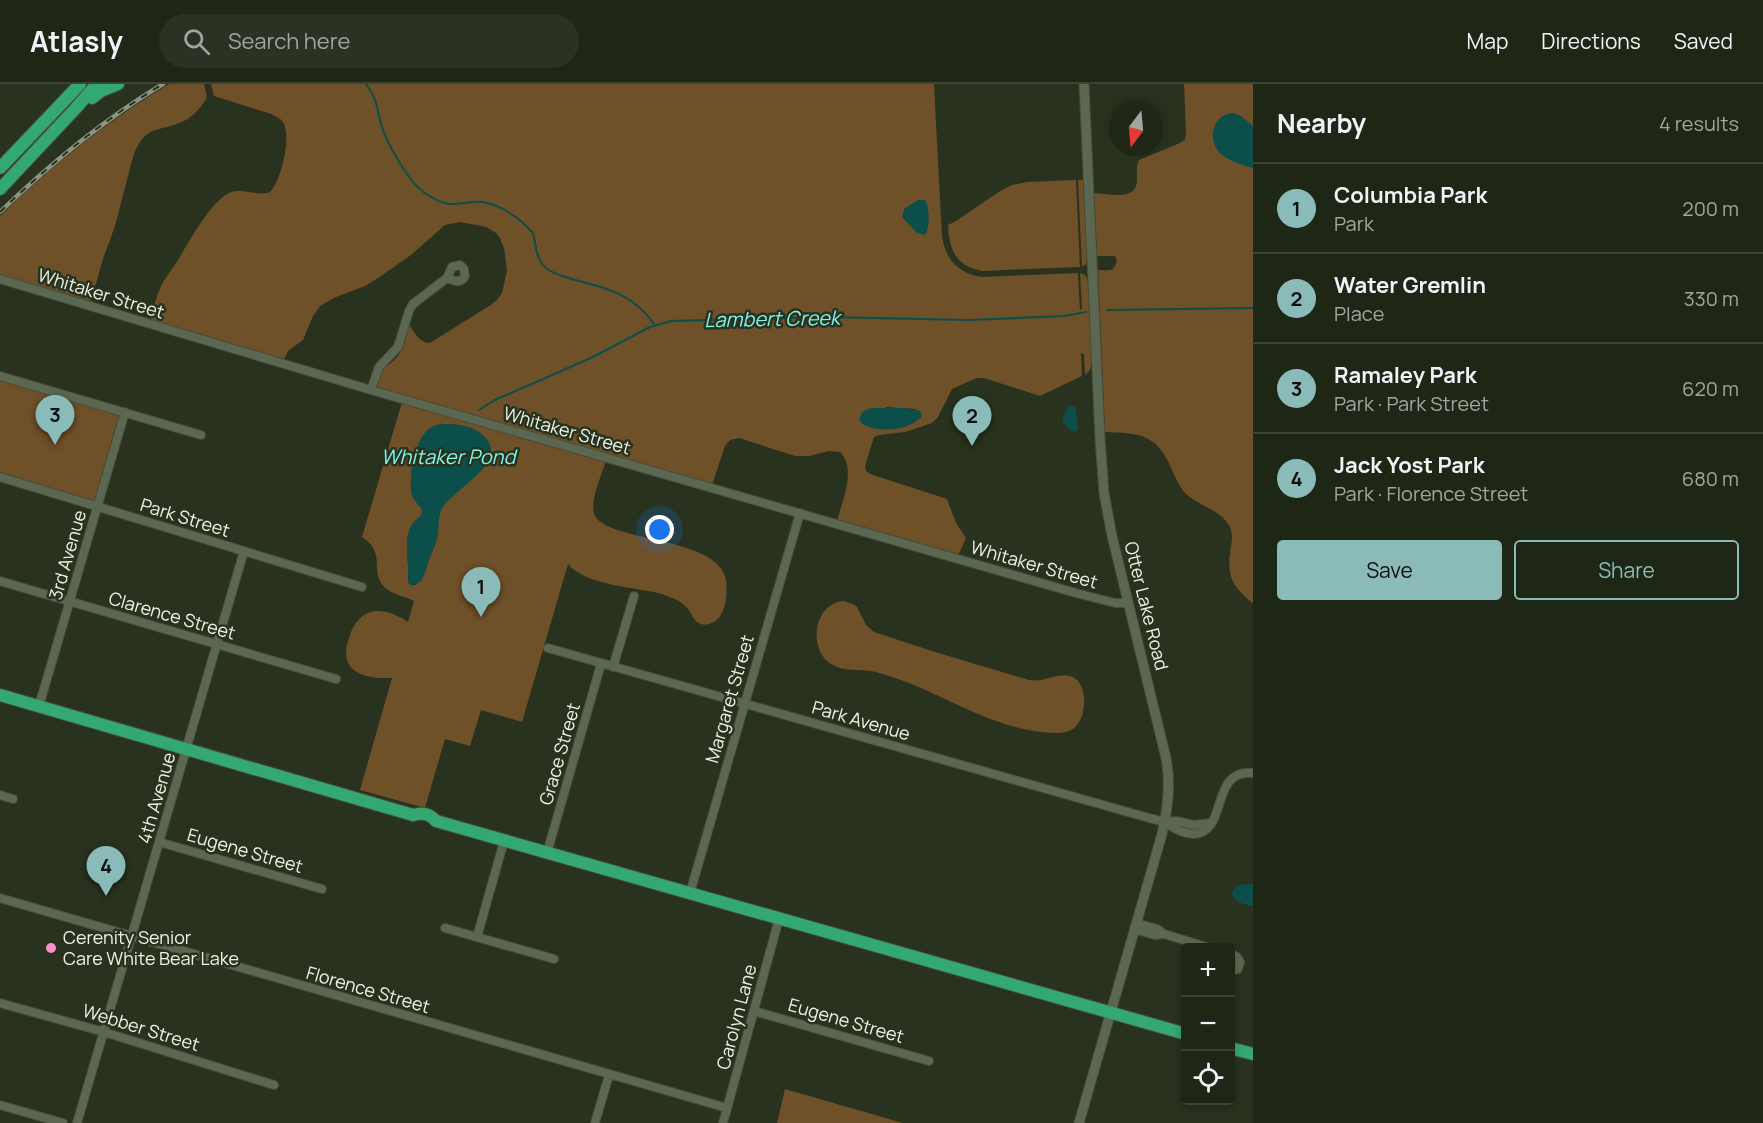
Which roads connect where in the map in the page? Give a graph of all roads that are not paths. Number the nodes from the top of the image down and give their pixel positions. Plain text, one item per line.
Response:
1 (80, 84) edge
2 (97, 84) edge
3 (118, 84) edge
4 (1084, 84) edge
5 (76, 108) junction
6 (0, 168) edge
7 (0, 189) edge
8 (447, 278) dead end
9 (0, 279) edge
10 (0, 376) edge
11 (371, 390) junction
12 (125, 412) junction
13 (201, 435) dead end
14 (0, 477) edge
15 (97, 507) junction
16 (800, 513) junction
17 (244, 551) junction
18 (0, 581) edge
19 (362, 587) dead end
20 (634, 596) dead end
21 (70, 601) junction
22 (1128, 603) junction
23 (217, 645) junction
24 (549, 648) dead end
25 (601, 664) junction
26 (613, 667) junction
27 (336, 679) dead end
28 (0, 695) edge
29 (745, 704) junction
30 (39, 706) junction
31 (187, 749) junction
32 (1253, 773) edge
33 (0, 795) edge
34 (13, 799) dead end
35 (1165, 822) junction
36 (504, 840) junction
37 (159, 842) junction
38 (547, 853) junction
39 (322, 889) dead end
40 (690, 893) junction
41 (0, 898) edge
42 (779, 919) junction
43 (1135, 926) junction
44 (445, 928) dead end
45 (132, 937) junction
46 (477, 937) junction
47 (1194, 943) edge
48 (1235, 956) edge
49 (554, 960) dead end
50 (1235, 970) edge
51 (0, 1003) edge
52 (754, 1011) junction
53 (1110, 1013) junction
54 (104, 1032) junction
55 (1181, 1034) edge
56 (1235, 1049) edge
57 (1253, 1054) edge
58 (929, 1061) dead end
59 (609, 1075) junction
60 (274, 1085) dead end
61 (0, 1105) edge
62 (728, 1108) junction
63 (61, 1123) edge
64 (77, 1123) edge
65 (595, 1123) edge
66 (723, 1123) edge
67 (1079, 1123) edge

1 - 6 main road
2 - 5 main road
3 - 5 main road
4 - 22 street, Otter Lake Road
5 - 7 main road
8 - 11 street
9 - 11 street, Whitaker Street
10 - 12 street
11 - 16 street, Whitaker Street
12 - 13 street
12 - 15 street, 3rd Avenue
14 - 15 street, Park Street
15 - 17 street, Park Street
15 - 21 street, 3rd Avenue
16 - 22 street, Whitaker Street
16 - 29 street, Margaret Street
17 - 19 street, Park Street
17 - 23 street, 4th Avenue
18 - 21 street, Clarence Street
20 - 26 street
21 - 23 street, Clarence Street
21 - 30 street, 3rd Avenue
22 - 35 street, Otter Lake Road
23 - 27 street, Clarence Street
23 - 31 street, 4th Avenue
24 - 25 street, Park Avenue
25 - 26 street, Park Avenue
25 - 38 street, Grace Street
26 - 29 street, Park Avenue
28 - 30 main road
29 - 35 street, Park Avenue
29 - 40 street, Margaret Street
30 - 31 main road
31 - 36 main road
31 - 37 street, 4th Avenue
32 - 35 street
33 - 34 street
35 - 43 street, Otter Lake Road
36 - 38 main road
36 - 46 street
37 - 39 street, Eugene Street
37 - 45 street, 4th Avenue
38 - 40 main road
40 - 42 main road
41 - 45 street, Florence Street
42 - 52 street, Carolyn Lane
42 - 53 main road
43 - 47 street
43 - 53 street, Otter Lake Road
44 - 46 street
45 - 54 street, 4th Avenue
45 - 59 street, Florence Street
46 - 49 street
48 - 50 street
51 - 54 street, Webber Street
52 - 58 street, Eugene Street
52 - 62 street, Carolyn Lane
53 - 55 main road
53 - 67 street, Otter Lake Road
54 - 60 street, Webber Street
54 - 64 street, 4th Avenue
56 - 57 main road
59 - 62 street, Florence Street
59 - 65 street
61 - 63 street
62 - 66 street, Carolyn Lane

